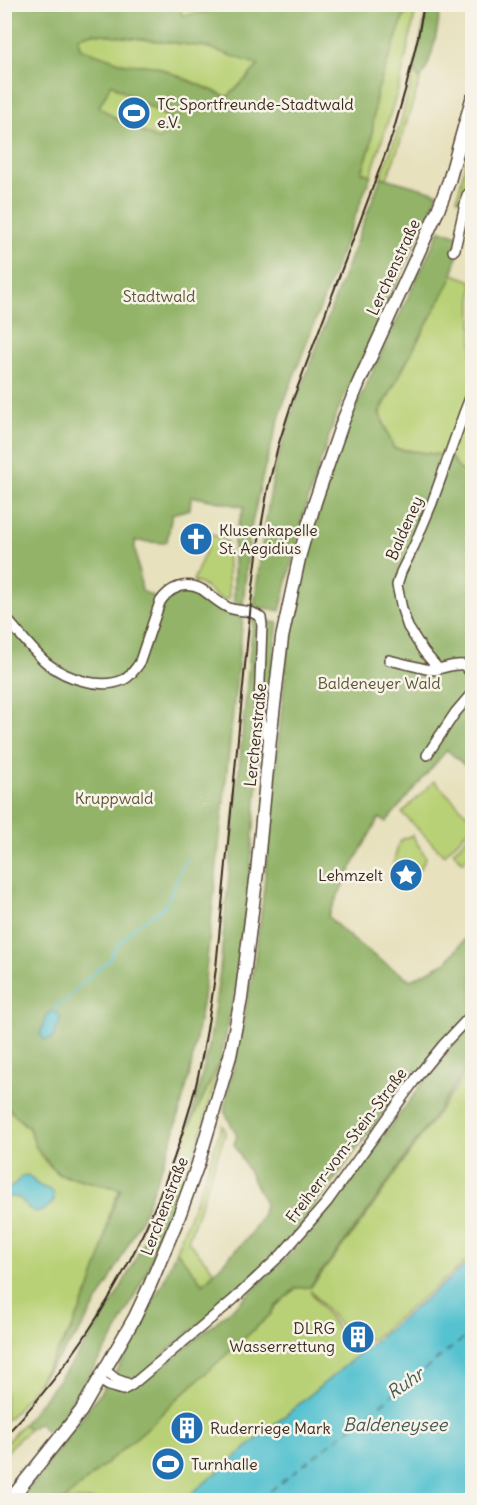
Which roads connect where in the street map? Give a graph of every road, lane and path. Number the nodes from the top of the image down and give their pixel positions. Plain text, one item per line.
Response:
1 (472, 99) edge
2 (472, 190) edge
3 (453, 250) dead end
4 (472, 393) edge
5 (4, 616) edge
6 (389, 660) dead end
7 (436, 670) junction
8 (472, 681) edge
9 (472, 693) edge
10 (270, 739) junction
11 (426, 755) dead end
12 (472, 1014) edge
13 (102, 1375) junction
14 (10, 1500) edge

1 - 10 main road, Lerchenstraße
2 - 3 street
4 - 7 street, Baldeney
5 - 10 street
6 - 7 street
7 - 8 street
9 - 11 street
10 - 13 main road, Lerchenstraße
12 - 13 street, Freiherr-vom-Stein-Straße
13 - 14 main road

